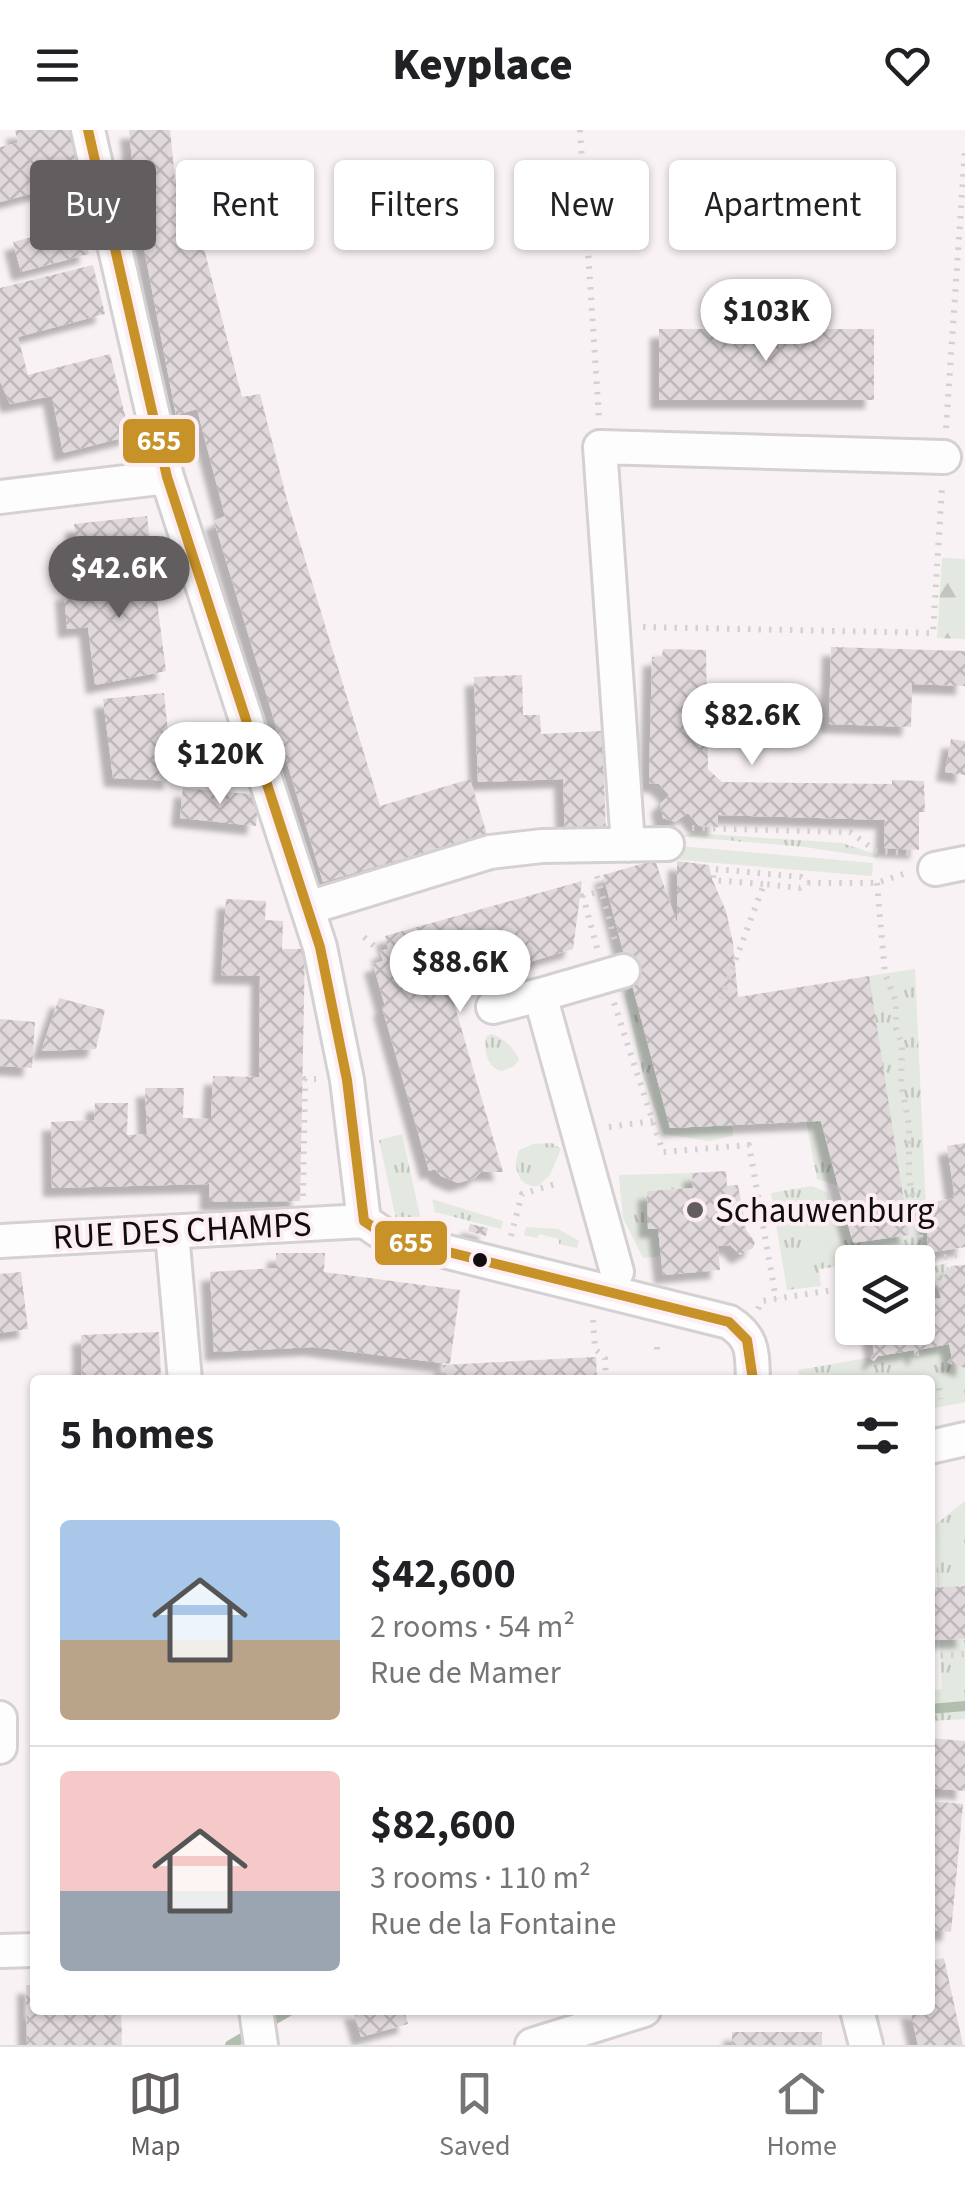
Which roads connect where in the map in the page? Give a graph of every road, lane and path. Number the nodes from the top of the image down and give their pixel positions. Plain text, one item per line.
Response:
1 (88, 130) edge
2 (580, 130) edge
3 (965, 149) edge
4 (600, 448) junction
5 (944, 457) junction
6 (166, 477) junction
7 (0, 497) edge
8 (612, 626) junction
9 (667, 844) joint
10 (628, 845) junction
11 (950, 866) edge
12 (809, 883) junction
13 (877, 883) junction
14 (764, 884) junction
15 (308, 908) junction
16 (364, 937) dead end
17 (380, 951) dead end
18 (616, 968) junction
19 (540, 994) junction
20 (721, 1000) dead end
21 (493, 1008) dead end
22 (347, 1080) junction
23 (653, 1121) junction
24 (622, 1123) dead end
25 (590, 1175) junction
26 (302, 1222) junction
27 (514, 1225) dead end
28 (376, 1229) junction
29 (172, 1233) junction
30 (0, 1241) edge
31 (920, 1245) edge
32 (965, 1253) edge
33 (935, 1259) edge
34 (617, 1272) dead end
35 (835, 1290) edge
36 (776, 1299) junction
37 (745, 1332) junction
38 (657, 1346) dead end
39 (595, 1349) dead end
40 (657, 1357) dead end
41 (185, 1375) edge
42 (606, 1375) edge
43 (753, 1375) edge
44 (939, 1388) dead end
45 (941, 1399) dead end
46 (965, 1439) edge
47 (935, 1446) edge
48 (965, 1654) edge
49 (935, 1656) edge
50 (0, 1718) edge
51 (0, 1747) edge
52 (30, 1950) edge
53 (0, 1951) edge
54 (257, 2015) edge
55 (628, 2015) edge
56 (859, 2015) edge
57 (261, 2045) edge
58 (532, 2045) edge
59 (866, 2045) edge

1 - 6 street
2 - 4 path
3 - 5 path
4 - 5 street
4 - 8 street
5 - 8 path
6 - 7 street
6 - 15 street
8 - 10 street
9 - 10 street
9 - 11 path
10 - 15 street
11 - 13 path
12 - 13 path
12 - 14 path
12 - 14 path
13 - 31 path
14 - 20 path
15 - 22 street
16 - 17 path
18 - 18 path
18 - 19 street
18 - 23 path
19 - 21 street
19 - 25 street
22 - 26 path
22 - 28 street
23 - 24 path
23 - 36 path
25 - 27 path
25 - 34 street
26 - 28 street, RUE DES CHAMPS
26 - 29 street, RUE DES CHAMPS
28 - 37 street, RUE DES CHAMPS
29 - 30 street, RUE DES CHAMPS
29 - 41 street
32 - 33 path
35 - 36 path
36 - 37 path
37 - 43 street
38 - 40 path
39 - 42 path
44 - 45 path
46 - 47 street
48 - 49 path
50 - 51 street
52 - 53 street
54 - 57 street
55 - 58 street
56 - 59 street

